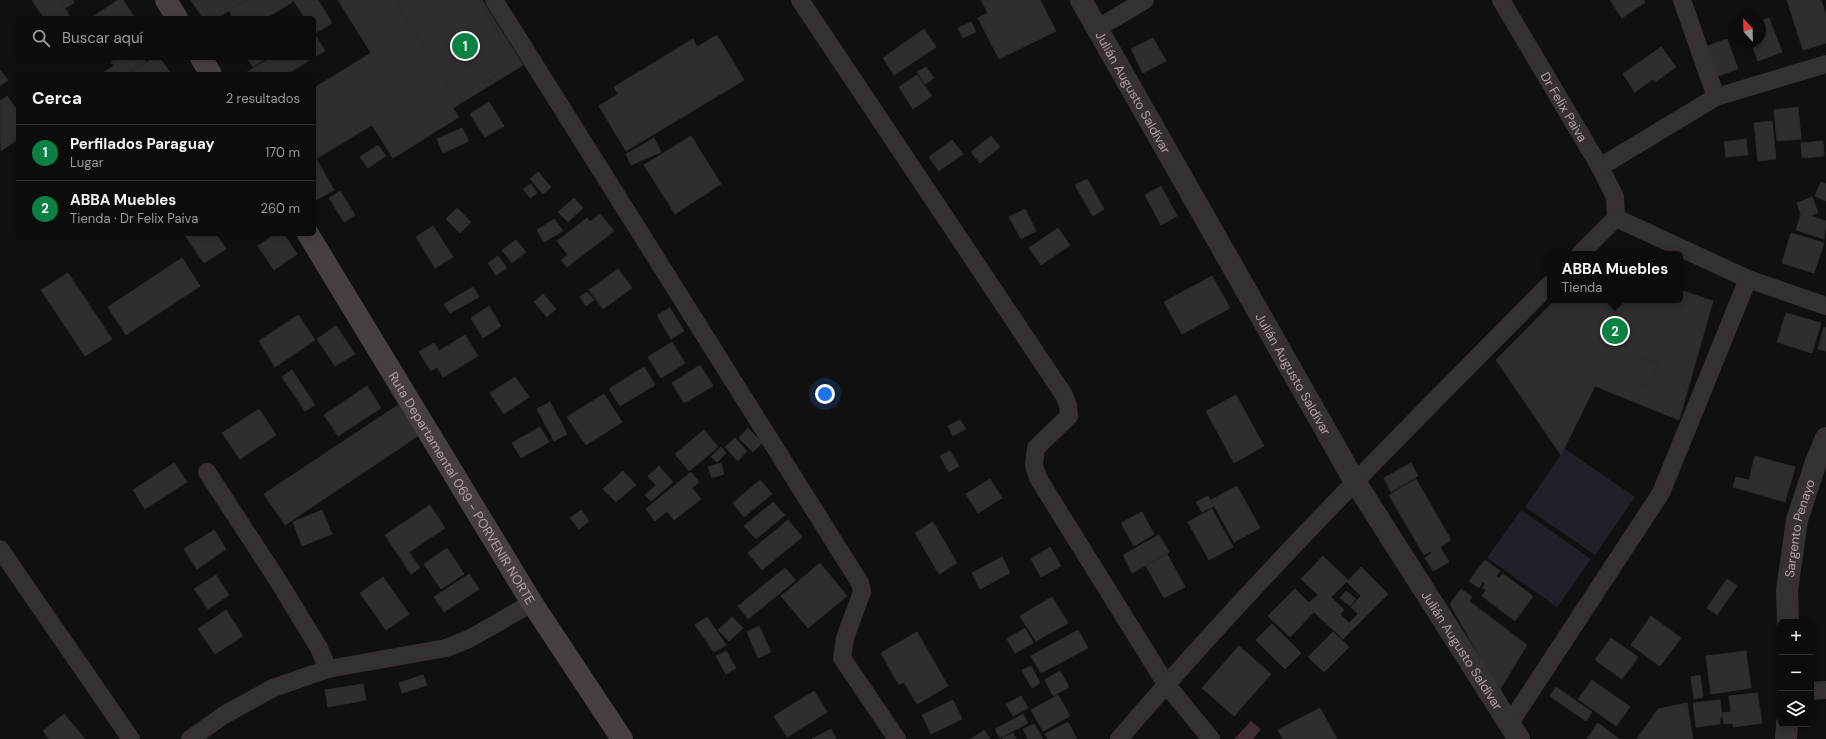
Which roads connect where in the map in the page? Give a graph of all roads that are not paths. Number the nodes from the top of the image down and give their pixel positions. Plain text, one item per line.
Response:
1 (166, 0) edge
2 (494, 0) edge
3 (800, 0) edge
4 (1081, 0) edge
5 (1145, 0) edge
6 (1501, 0) edge
7 (1682, 0) edge
8 (176, 16) edge
9 (1098, 28) junction
10 (202, 60) edge
11 (1826, 64) edge
12 (210, 72) edge
13 (1716, 97) junction
14 (1600, 167) junction
15 (1616, 218) junction
16 (309, 236) edge
17 (1583, 251) edge
18 (1748, 279) junction
19 (1547, 287) edge
20 (1826, 306) edge
21 (1826, 438) edge
22 (1820, 465) edge
23 (207, 472) dead end
24 (1354, 480) junction
25 (0, 549) edge
26 (532, 602) junction
27 (1788, 619) edge
28 (328, 669) junction
29 (1166, 684) junction
30 (1826, 690) edge
31 (1814, 691) edge
32 (1787, 727) edge
33 (1515, 731) edge
34 (131, 739) edge
35 (190, 739) edge
36 (622, 739) edge
37 (897, 739) edge
38 (1119, 739) edge
39 (1211, 739) edge
40 (1786, 739) edge

1 - 8 main road
2 - 37 street
3 - 29 street
4 - 9 street, Julián Augusto Saldívar
5 - 9 street
6 - 14 street, Dr Felix Paiva
7 - 13 street
9 - 24 street, Julián Augusto Saldívar
10 - 12 main road
11 - 13 street
13 - 14 street
14 - 15 street, Dr Felix Paiva
15 - 17 street
15 - 18 street
16 - 26 main road, Ruta Departamental 069 - PORVENIR NORTE
18 - 20 street
18 - 33 street
19 - 24 street
21 - 22 street, Sargento Penayo
22 - 27 street, Sargento Penayo
23 - 28 street
24 - 29 street
24 - 33 street, Julián Augusto Saldívar
25 - 34 street
26 - 28 street
26 - 36 main road, Ruta Departamental 069 - PORVENIR NORTE
28 - 35 street
29 - 38 street
29 - 39 street
30 - 31 street
32 - 40 street

